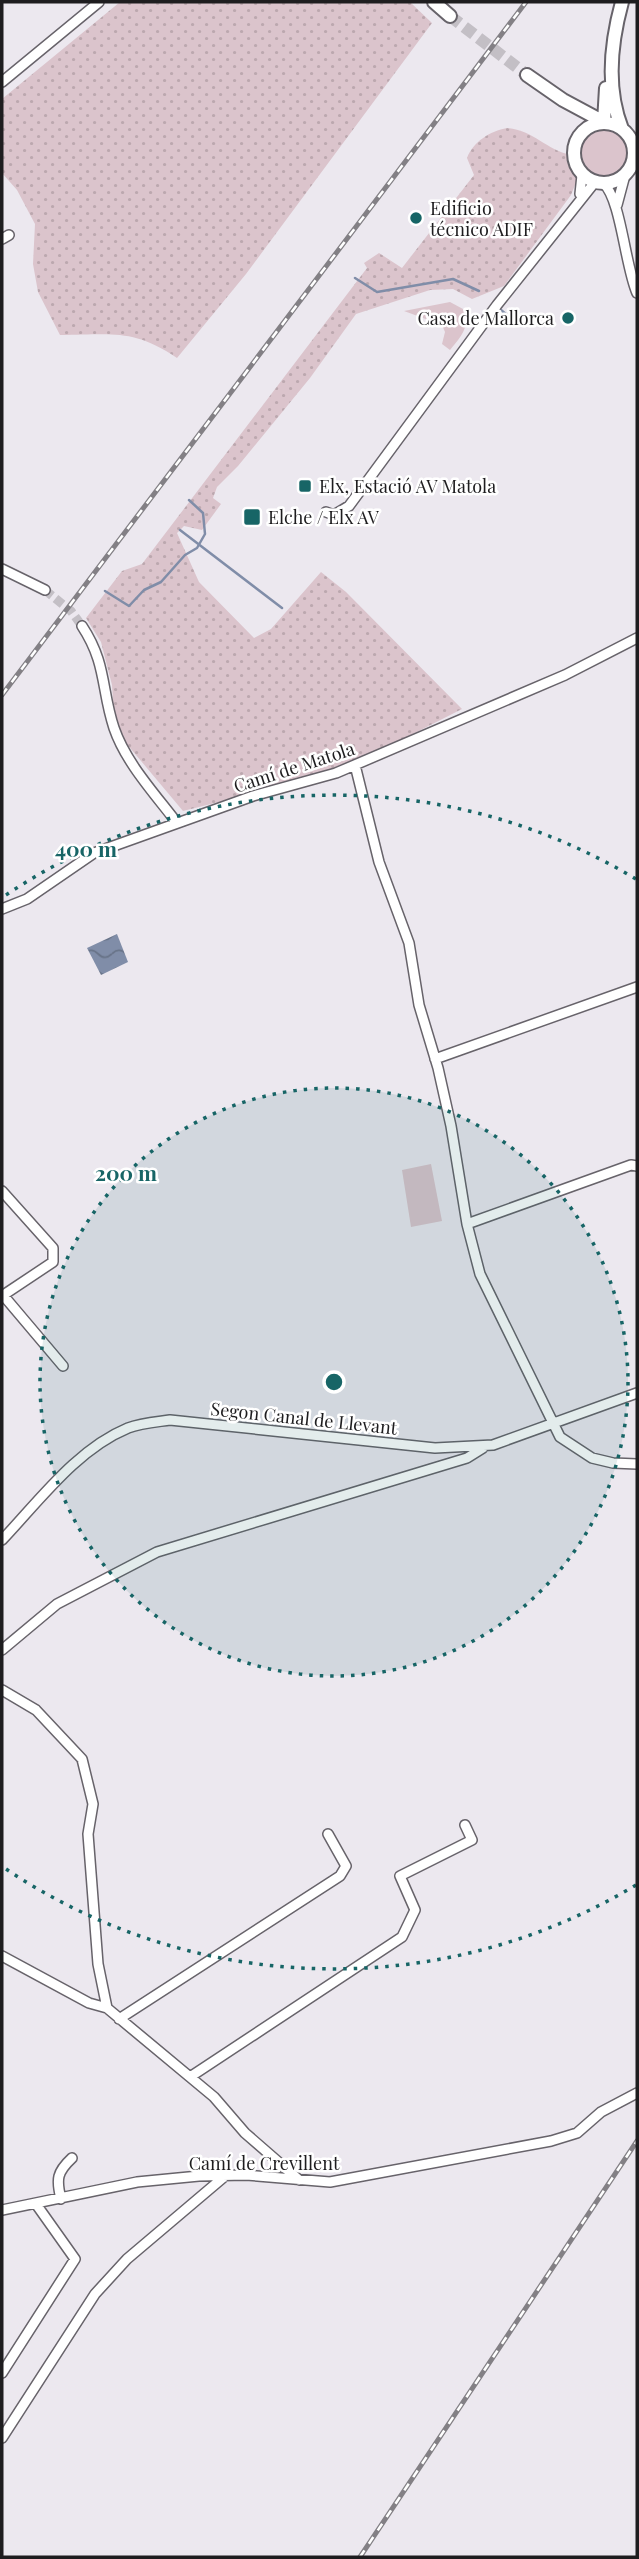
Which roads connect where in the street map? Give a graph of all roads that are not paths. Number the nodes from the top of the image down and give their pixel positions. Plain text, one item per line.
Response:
1 (99, 2) edge
2 (434, 2) edge
3 (620, 2) edge
4 (450, 16) tunnel mouth
5 (527, 75) tunnel mouth
6 (2, 82) edge
7 (564, 100) junction
8 (604, 122) junction
9 (622, 129) junction
10 (582, 131) junction
11 (582, 175) junction
12 (625, 175) junction
13 (599, 183) junction
14 (578, 202) junction
15 (616, 210) junction
16 (637, 293) edge
17 (326, 512) dead end
18 (2, 569) edge
19 (45, 590) tunnel mouth
20 (82, 626) tunnel mouth
21 (637, 638) edge
22 (355, 765) junction
23 (177, 822) junction
24 (2, 909) edge
25 (637, 988) edge
26 (435, 1059) junction
27 (637, 1166) edge
28 (2, 1191) edge
29 (467, 1224) junction
30 (2, 1295) edge
31 (63, 1366) dead end
32 (637, 1393) edge
33 (551, 1425) junction
34 (488, 1445) junction
35 (637, 1464) edge
36 (2, 1540) edge
37 (2, 1650) edge
38 (2, 1689) edge
39 (465, 1825) dead end
40 (328, 1833) dead end
41 (2, 1955) edge
42 (107, 2008) junction
43 (119, 2019) junction
44 (190, 2077) junction
45 (637, 2093) edge
46 (72, 2158) dead end
47 (225, 2176) junction
48 (299, 2181) junction
49 (61, 2199) junction
50 (36, 2204) junction
51 (2, 2210) edge
52 (2, 2373) edge
53 (2, 2438) edge

1 - 6 street
2 - 4 main road
3 - 8 main road
3 - 9 main road
5 - 7 main road
7 - 8 main road
7 - 10 main road
8 - 9 main road
8 - 10 main road
9 - 12 main road
10 - 11 main road
11 - 13 main road
11 - 14 street
12 - 13 main road
12 - 15 street
13 - 14 street
13 - 15 street
14 - 17 street
15 - 16 street
18 - 19 street
20 - 23 street
21 - 22 street, Camí de Matola
22 - 23 street, Camí de Matola
22 - 26 street
23 - 24 street, Camí de Matola
25 - 26 street
26 - 29 street
27 - 29 street
28 - 30 street
29 - 33 street
30 - 31 street
32 - 33 street, Segon Canal de Llevant
33 - 34 street, Segon Canal de Llevant
33 - 35 street
34 - 36 street, Segon Canal de Llevant
34 - 37 street
38 - 42 street
39 - 44 street
40 - 43 street
41 - 42 street
42 - 43 street
43 - 44 street
44 - 48 street
45 - 48 street, Camí de Crevillent
46 - 49 street
47 - 48 street, Camí de Crevillent
47 - 49 street, Camí de Crevillent
47 - 53 street
49 - 50 street, Camí de Crevillent
50 - 51 street, Camí de Crevillent
50 - 52 street

